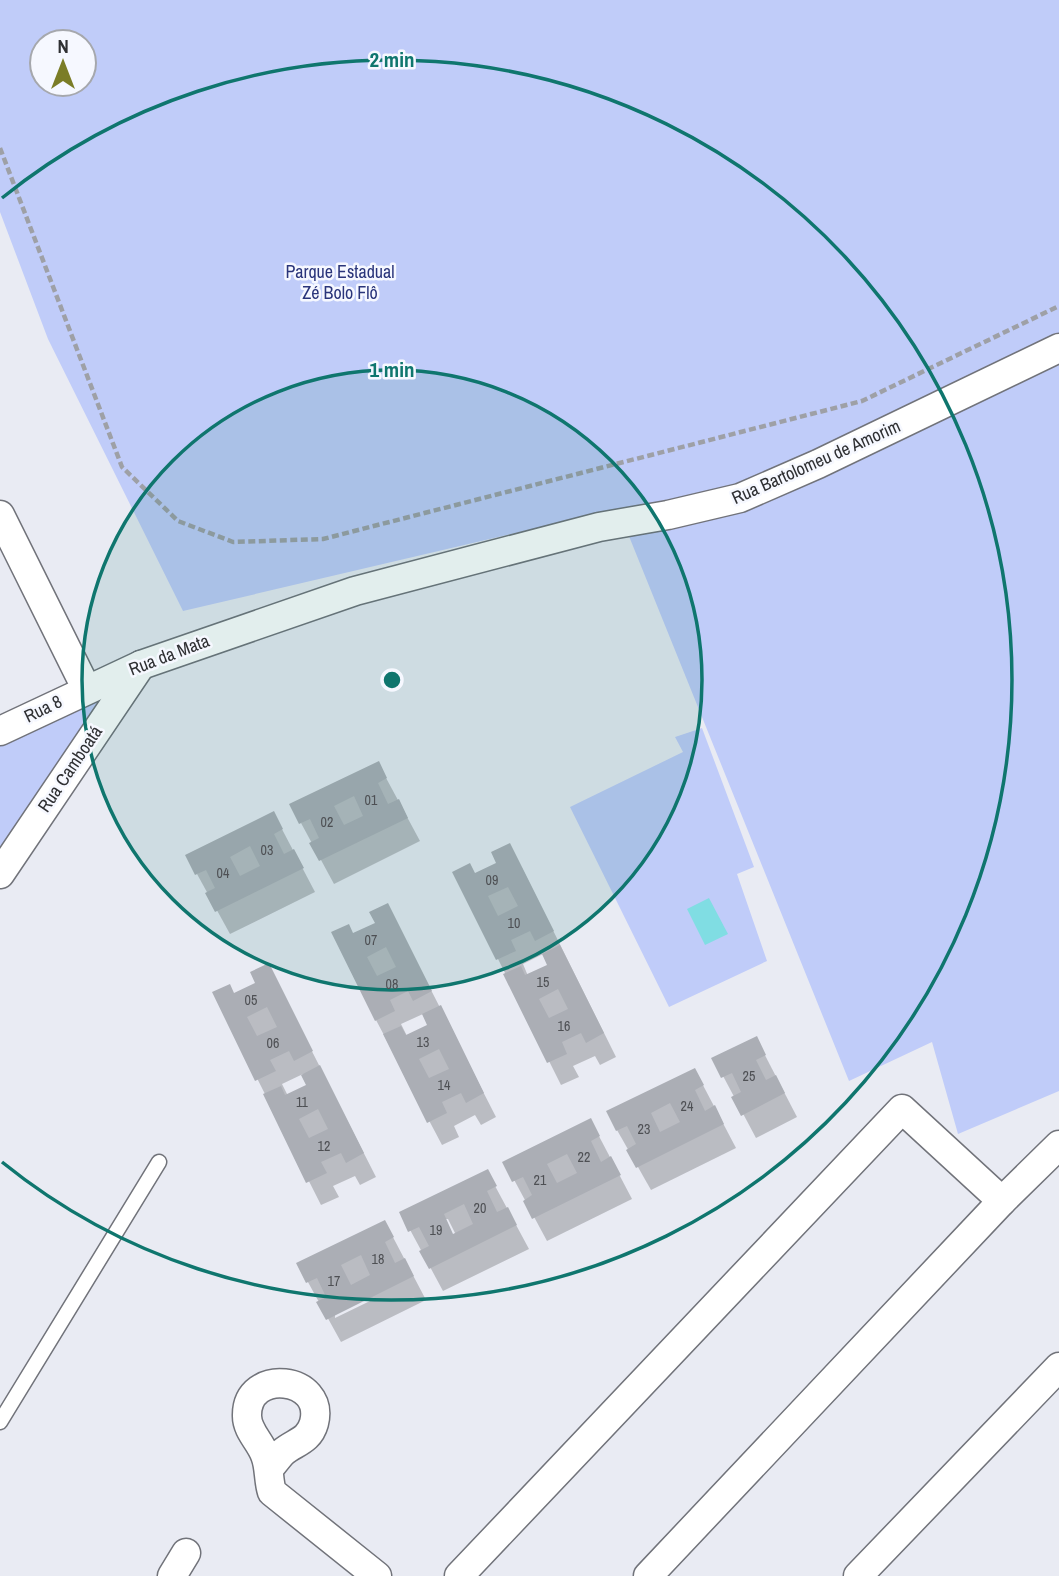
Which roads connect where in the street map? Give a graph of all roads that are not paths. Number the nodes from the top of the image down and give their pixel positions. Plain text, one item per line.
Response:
1 (1059, 348) edge
2 (0, 515) edge
3 (437, 568) joint
4 (141, 665) junction
5 (86, 688) junction
6 (0, 731) edge
7 (0, 874) edge
8 (1059, 1145) edge
9 (159, 1162) dead end
10 (1002, 1201) junction
11 (1059, 1367) edge
12 (0, 1422) edge
13 (269, 1469) dead end
14 (377, 1576) edge
15 (459, 1576) edge
16 (648, 1576) edge
17 (858, 1576) edge

1 - 3 street, Rua Bartolomeu de Amorim
2 - 5 street
3 - 4 street, Rua da Mata
4 - 5 street, Rua da Mata
4 - 7 street, Rua Camboatá
5 - 6 street, Rua 8
8 - 10 street
9 - 12 lane
10 - 15 street
10 - 16 street
11 - 17 street
13 - 14 street

